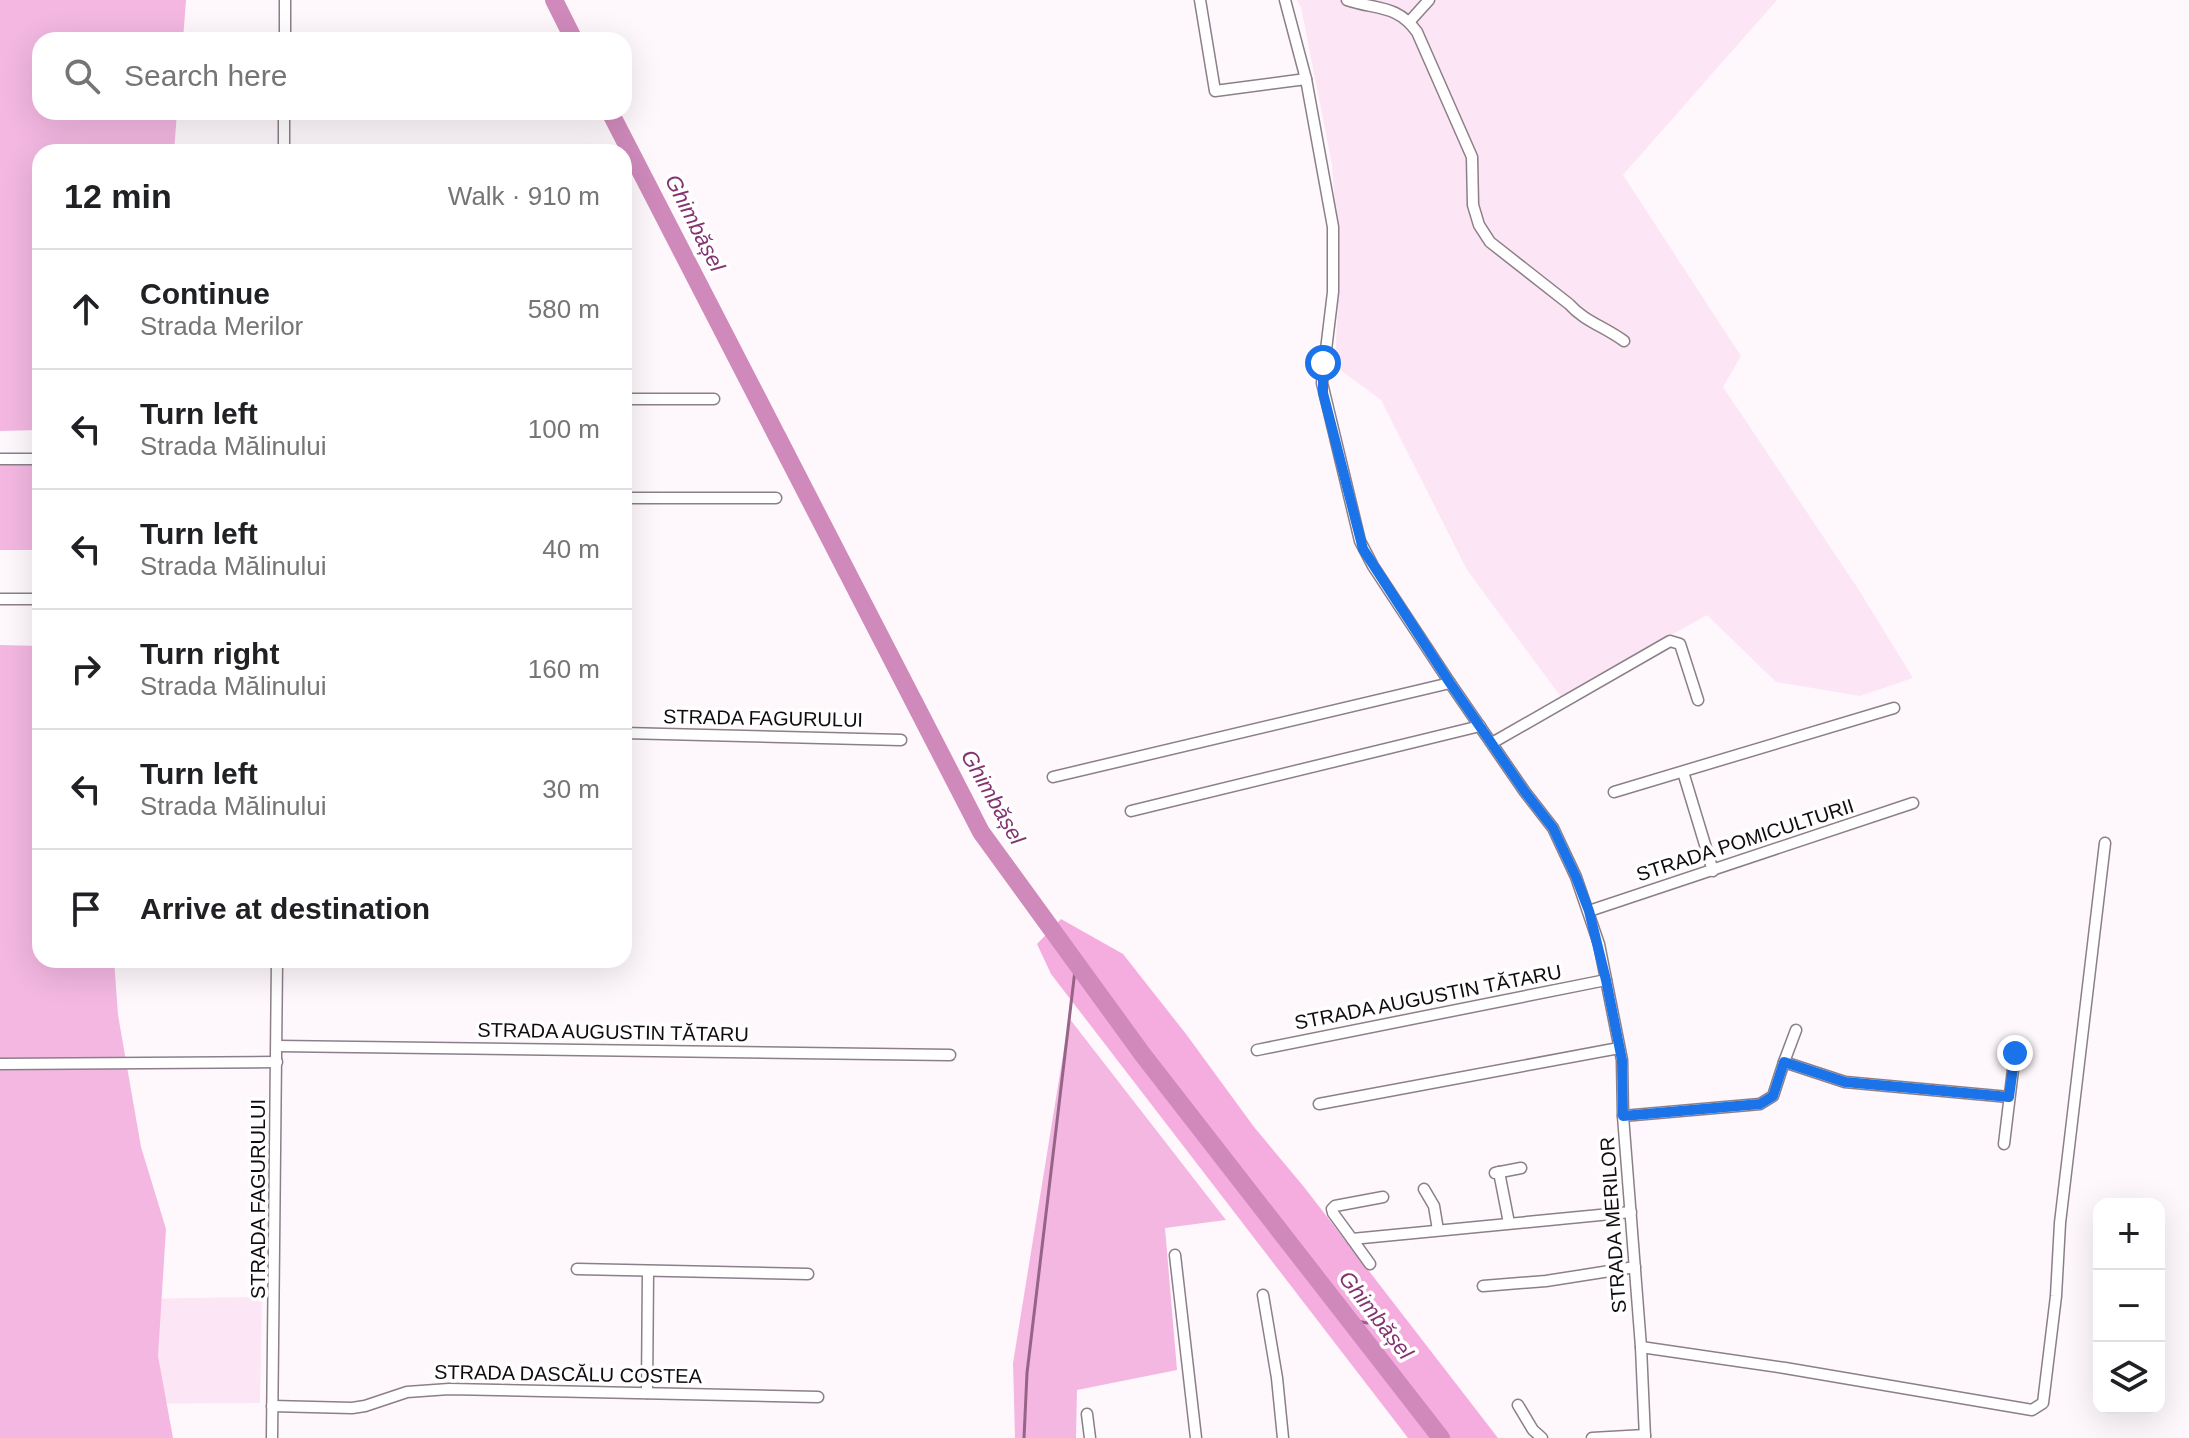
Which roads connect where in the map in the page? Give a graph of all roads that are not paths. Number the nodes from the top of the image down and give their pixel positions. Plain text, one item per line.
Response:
1 (285, 0) edge
2 (1200, 0) edge
3 (1285, 0) edge
4 (1347, 0) edge
5 (1429, 0) edge
6 (1410, 21) junction
7 (285, 32) edge
8 (1306, 79) junction
9 (284, 120) edge
10 (284, 144) edge
11 (1624, 341) dead end
12 (632, 399) edge
13 (714, 399) dead end
14 (0, 459) edge
15 (32, 459) edge
16 (632, 498) edge
17 (776, 498) dead end
18 (0, 599) edge
19 (32, 599) edge
20 (1450, 683) junction
21 (1698, 700) dead end
22 (1894, 708) dead end
23 (1480, 726) junction
24 (632, 733) edge
25 (901, 740) dead end
26 (1492, 743) junction
27 (1683, 772) junction
28 (1053, 777) dead end
29 (1614, 792) dead end
30 (1913, 803) dead end
31 (1131, 811) dead end
32 (2105, 843) dead end
33 (1713, 871) junction
34 (1589, 911) junction
35 (277, 968) edge
36 (1606, 980) junction
37 (1796, 1030) dead end
38 (277, 1046) junction
39 (1619, 1048) junction
40 (1257, 1050) dead end
41 (2015, 1053) dead end
42 (950, 1055) dead end
43 (277, 1062) junction
44 (1784, 1062) junction
45 (0, 1064) edge
46 (2009, 1097) junction
47 (1319, 1104) dead end
48 (1623, 1116) junction
49 (2004, 1144) dead end
50 (1521, 1168) dead end
51 (1424, 1189) dead end
52 (1383, 1197) dead end
53 (1631, 1212) junction
54 (1509, 1223) junction
55 (1438, 1230) junction
56 (1352, 1239) junction
57 (1175, 1255) dead end
58 (1370, 1264) dead end
59 (1635, 1267) junction
60 (577, 1269) dead end
61 (648, 1271) junction
62 (808, 1274) dead end
63 (1483, 1286) dead end
64 (1263, 1295) dead end
65 (1641, 1347) junction
66 (647, 1393) junction
67 (818, 1397) dead end
68 (1518, 1405) dead end
69 (272, 1406) junction
70 (1087, 1414) dead end
71 (1645, 1436) edge
72 (272, 1438) edge
73 (1090, 1438) edge
74 (1196, 1438) edge
75 (1283, 1438) edge
76 (1542, 1438) edge
77 (1592, 1438) edge

1 - 7 street
2 - 8 street
3 - 8 street, STRADA MERILOR
4 - 6 street
5 - 6 street
6 - 11 street
8 - 20 street, STRADA MERILOR
9 - 10 street
12 - 13 street
14 - 15 street
16 - 17 street
18 - 19 street
20 - 23 street, STRADA MERILOR
20 - 28 street
21 - 26 street
22 - 27 street
23 - 26 street, STRADA MERILOR
23 - 31 street
24 - 25 street, STRADA FAGURULUI
26 - 34 street, STRADA MERILOR
27 - 29 street
27 - 33 street
30 - 33 street, STRADA POMICULTURII
32 - 65 street
33 - 34 street, STRADA POMICULTURII
34 - 36 street, STRADA MERILOR
35 - 38 street, STRADA FAGURULUI
36 - 39 street, STRADA MERILOR
36 - 40 street, STRADA AUGUSTIN TĂTARU
37 - 44 street
38 - 42 street, STRADA AUGUSTIN TĂTARU
38 - 43 street, STRADA FAGURULUI
39 - 47 street
39 - 48 street, STRADA MERILOR
41 - 46 street
43 - 45 street
43 - 69 street, STRADA FAGURULUI
44 - 46 street
44 - 48 street
46 - 49 street
48 - 53 street, STRADA MERILOR
50 - 54 street
51 - 55 street
52 - 56 street
53 - 54 street
53 - 59 street, STRADA MERILOR
54 - 55 street
55 - 56 street
56 - 58 street
57 - 74 street
59 - 63 street
59 - 65 street, STRADA MERILOR
60 - 61 street
61 - 62 street
61 - 66 street
64 - 75 street
65 - 71 street, STRADA MERILOR
66 - 67 street, STRADA DASCĂLU COSTEA
66 - 69 street, STRADA DASCĂLU COSTEA
68 - 76 street
69 - 72 street, STRADA FAGURULUI
70 - 73 street
71 - 77 street

